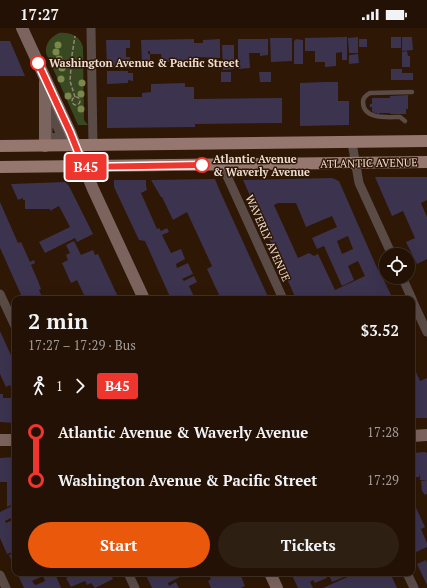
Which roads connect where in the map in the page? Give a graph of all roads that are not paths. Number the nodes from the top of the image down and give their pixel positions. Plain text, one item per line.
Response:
1 (22, 28) edge
2 (91, 28) edge
3 (45, 77) junction
4 (412, 92) dead end
5 (405, 122) dead end
6 (50, 142) junction
7 (352, 142) junction
8 (427, 142) edge
9 (93, 145) junction
10 (0, 146) edge
11 (75, 146) junction
12 (427, 162) edge
13 (355, 163) junction
14 (222, 165) junction
15 (0, 167) edge
16 (84, 167) junction
17 (389, 248) edge
18 (405, 284) edge
19 (143, 296) edge
20 (282, 296) edge
21 (411, 296) edge
22 (1, 299) edge
23 (415, 306) edge
24 (12, 320) edge
25 (427, 332) edge
26 (427, 435) edge
27 (415, 436) edge
28 (0, 440) edge
29 (12, 440) edge
30 (0, 575) edge
31 (129, 576) edge
32 (271, 576) edge
33 (408, 576) edge
34 (6, 588) edge
35 (135, 588) edge
36 (277, 588) edge
37 (414, 588) edge

1 - 3 main road
2 - 9 street
3 - 6 main road
3 - 11 main road
4 - 5 lane
6 - 10 main road, ATLANTIC AVENUE
6 - 11 main road, ATLANTIC AVENUE
7 - 8 main road, ATLANTIC AVENUE
7 - 9 main road, ATLANTIC AVENUE
7 - 13 street
9 - 11 main road, ATLANTIC AVENUE
11 - 16 main road
12 - 13 main road, ATLANTIC AVENUE
13 - 14 main road, ATLANTIC AVENUE
13 - 17 street
14 - 16 main road, ATLANTIC AVENUE
14 - 20 street, WAVERLY AVENUE
15 - 16 main road, ATLANTIC AVENUE
16 - 19 main road
18 - 21 street
22 - 24 street
23 - 25 street
26 - 27 main road
28 - 29 main road
30 - 34 street
31 - 35 street
32 - 36 main road
33 - 37 street

